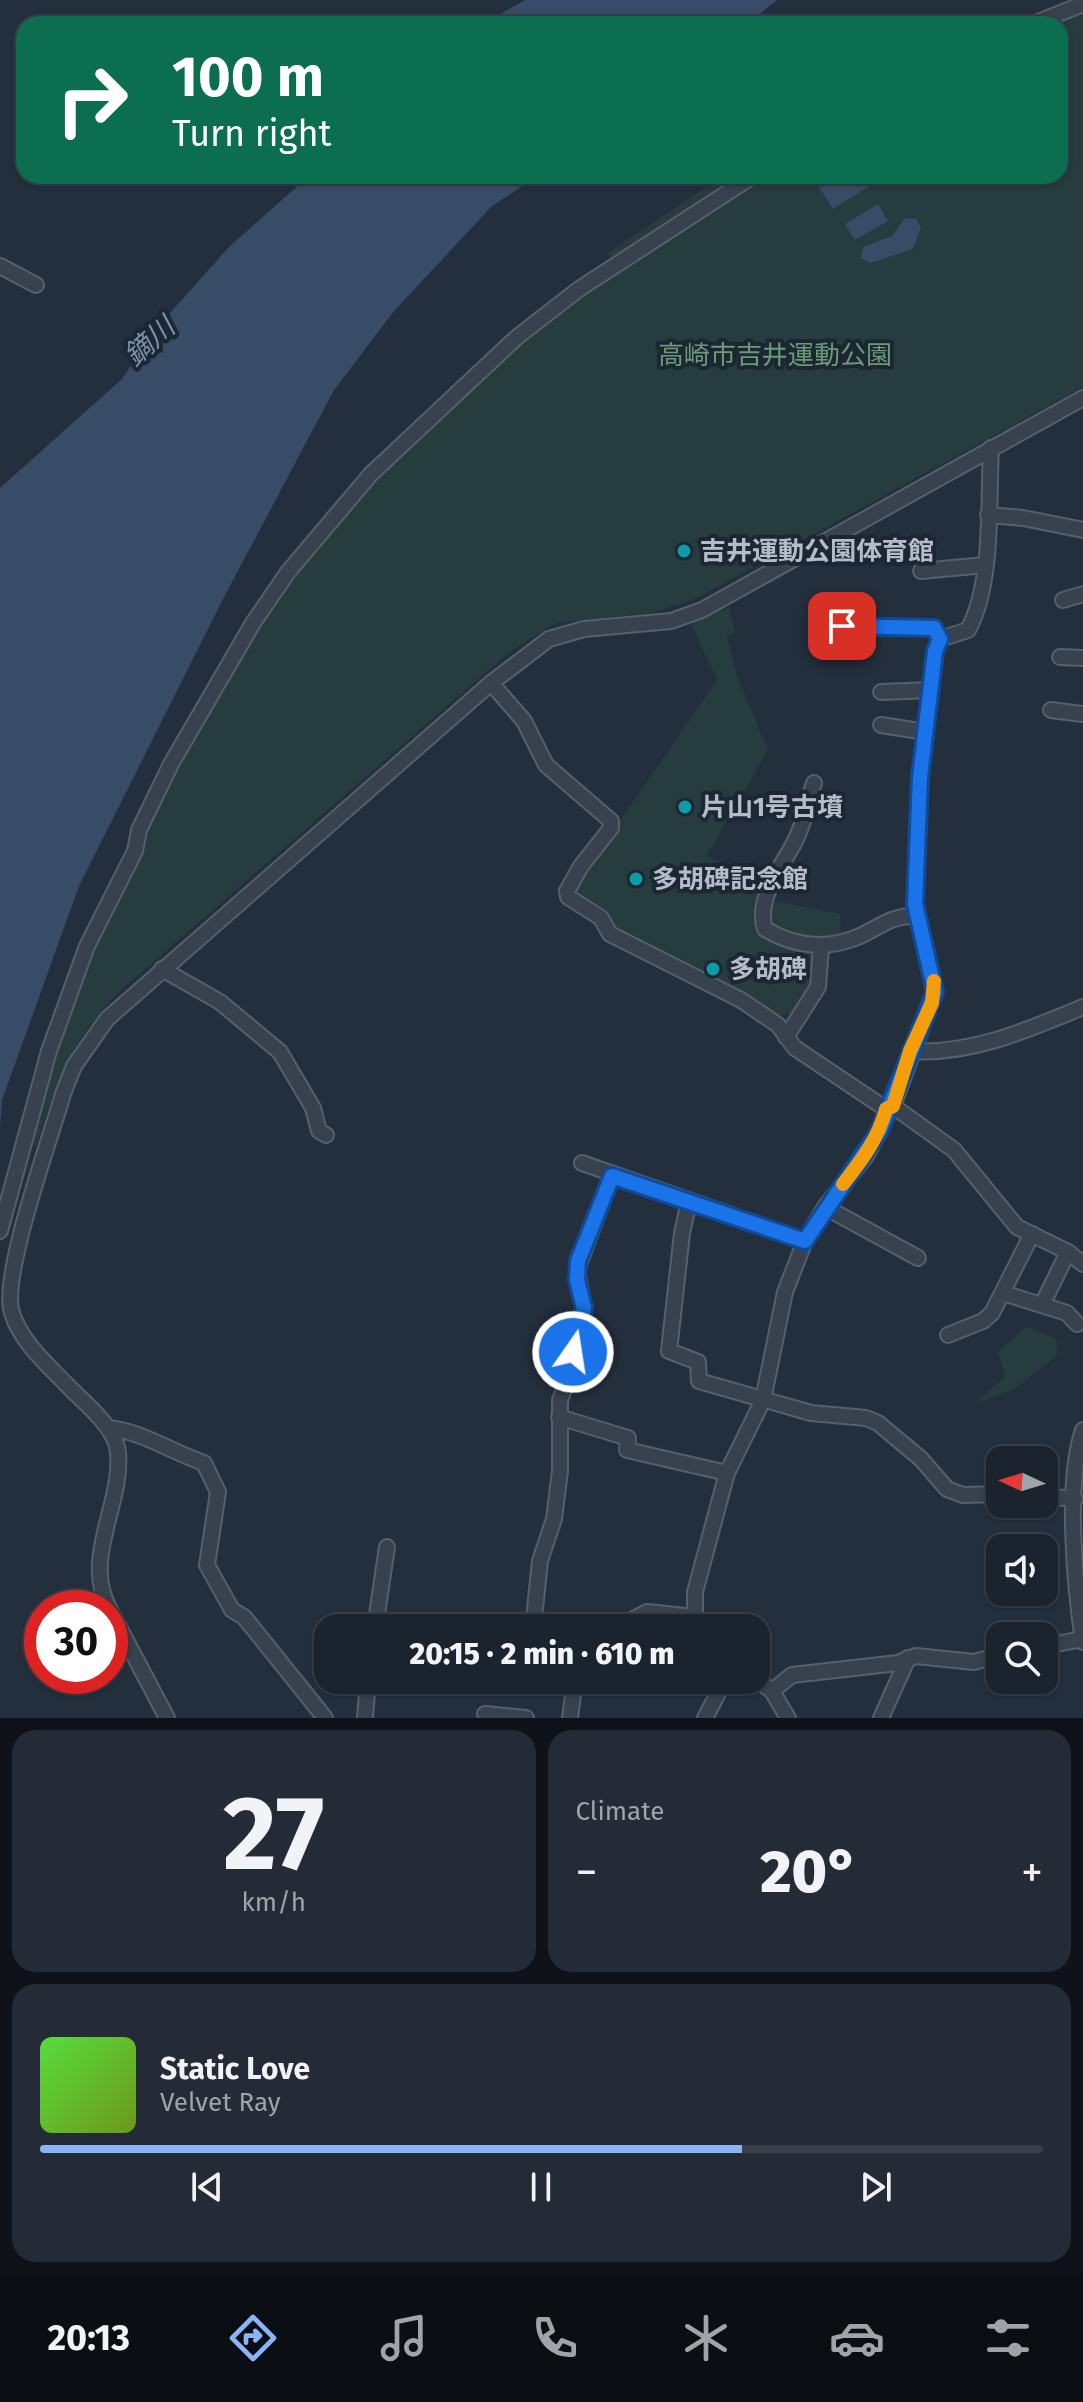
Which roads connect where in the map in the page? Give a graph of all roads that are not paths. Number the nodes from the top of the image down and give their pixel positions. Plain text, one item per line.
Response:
1 (1083, 4) edge
2 (1053, 16) edge
3 (741, 184) edge
4 (0, 266) edge
5 (36, 285) dead end
6 (1083, 398) edge
7 (991, 448) junction
8 (988, 515) junction
9 (1083, 530) edge
10 (985, 565) junction
11 (921, 571) dead end
12 (1083, 594) edge
13 (1063, 600) dead end
14 (823, 624) dead end
15 (940, 639) junction
16 (1060, 657) dead end
17 (1083, 658) edge
18 (491, 683) junction
19 (931, 690) junction
20 (881, 692) dead end
21 (1051, 710) dead end
22 (1083, 714) edge
23 (881, 725) dead end
24 (926, 732) junction
25 (814, 783) dead end
26 (918, 917) junction
27 (821, 947) junction
28 (162, 969) junction
29 (1083, 1007) edge
30 (786, 1037) junction
31 (910, 1051) junction
32 (889, 1107) junction
33 (326, 1135) dead end
34 (582, 1163) dead end
35 (612, 1176) junction
36 (689, 1202) junction
37 (825, 1207) junction
38 (0, 1231) edge
39 (1032, 1234) junction
40 (805, 1241) junction
41 (1068, 1252) junction
42 (918, 1258) dead end
43 (1083, 1264) edge
44 (1003, 1293) junction
45 (1043, 1303) junction
46 (1077, 1324) dead end
47 (948, 1335) dead end
48 (763, 1400) junction
49 (559, 1417) junction
50 (108, 1428) junction
51 (1083, 1430) edge
52 (727, 1473) junction
53 (986, 1494) edge
54 (1058, 1497) edge
55 (1075, 1499) junction
56 (387, 1547) dead end
57 (1079, 1550) edge
58 (104, 1590) edge
59 (377, 1614) edge
60 (534, 1614) edge
61 (699, 1614) edge
62 (1083, 1640) edge
63 (1058, 1644) edge
64 (128, 1645) edge
65 (908, 1658) junction
66 (986, 1659) edge
67 (772, 1691) joint
68 (367, 1694) edge
69 (573, 1694) edge
70 (718, 1694) edge
71 (485, 1714) dead end
72 (167, 1718) edge
73 (325, 1718) edge
74 (365, 1718) edge
75 (526, 1718) edge
76 (570, 1718) edge
77 (705, 1718) edge
78 (788, 1718) edge
79 (881, 1718) edge

1 - 2 street
3 - 38 street
4 - 5 street
6 - 7 street
7 - 8 street
7 - 18 street
8 - 9 street
8 - 10 street
10 - 11 street
10 - 15 street
12 - 13 street
14 - 15 street
15 - 19 street
16 - 17 street
18 - 28 street
18 - 30 street
19 - 20 street
19 - 24 street
21 - 22 street
23 - 24 street
24 - 26 street
25 - 27 street
26 - 27 street
26 - 31 street
27 - 30 street
28 - 33 street
28 - 50 street
29 - 31 street
30 - 32 street
31 - 32 street
32 - 37 street
32 - 39 street
34 - 35 street
35 - 36 street
35 - 49 street
36 - 40 street
36 - 48 street
37 - 40 street
37 - 42 street
39 - 41 street
39 - 44 street
40 - 48 street
41 - 43 street
41 - 45 street
44 - 45 street
44 - 47 street
45 - 46 street
48 - 52 street
48 - 53 street
49 - 52 street
49 - 60 street
50 - 58 street
50 - 73 street
51 - 55 street
52 - 61 street
54 - 55 street
55 - 57 street
56 - 59 street
57 - 62 street
62 - 63 street
64 - 72 street
65 - 66 street
65 - 67 street
65 - 79 street
67 - 78 street
68 - 74 street
69 - 76 street
70 - 77 street
71 - 75 street

